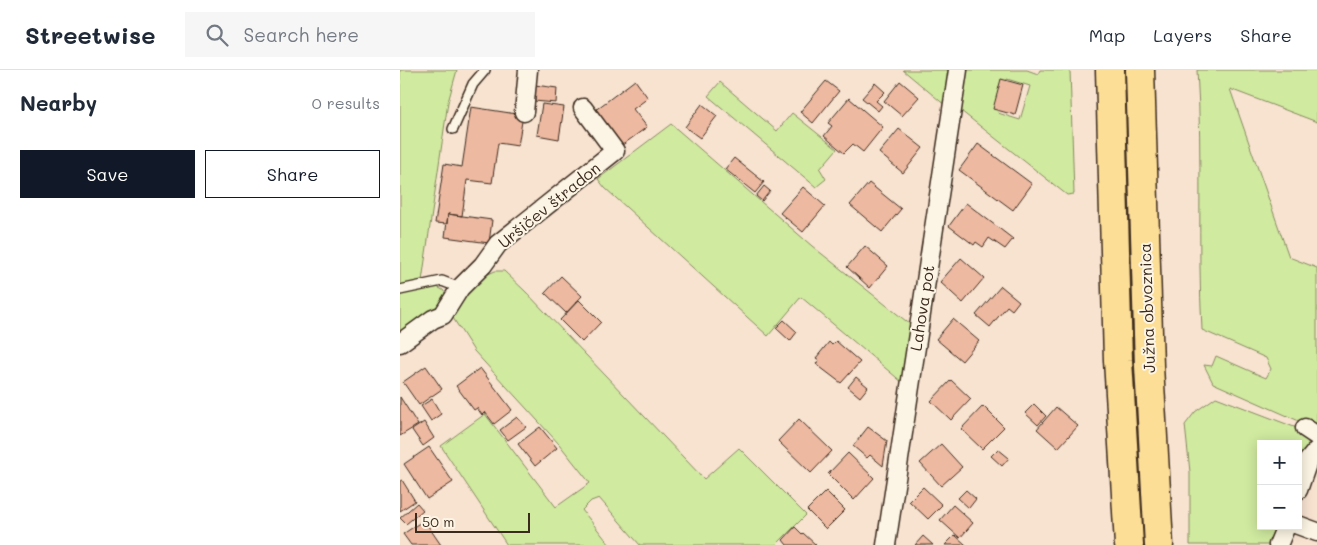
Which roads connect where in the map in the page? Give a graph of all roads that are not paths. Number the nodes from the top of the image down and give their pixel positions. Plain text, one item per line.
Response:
1 (485, 70) edge
2 (528, 70) edge
3 (958, 70) edge
4 (1110, 70) edge
5 (1140, 70) edge
6 (583, 108) dead end
7 (524, 112) dead end
8 (453, 130) dead end
9 (460, 288) junction
10 (400, 290) edge
11 (400, 343) edge
12 (1317, 450) edge
13 (1300, 485) edge
14 (1302, 526) edge
15 (1284, 530) edge
16 (1317, 532) edge
17 (886, 545) edge
18 (1129, 545) edge
19 (1159, 545) edge
20 (1278, 545) edge

1 - 8 lane
2 - 7 street
3 - 17 street, Lahova pot
4 - 18 highway, Južna obvoznica
5 - 19 highway, Južna obvoznica
6 - 9 street, Uršičev štradon
9 - 10 lane
9 - 11 street, Uršičev štradon
12 - 13 street
14 - 16 street
15 - 20 street

